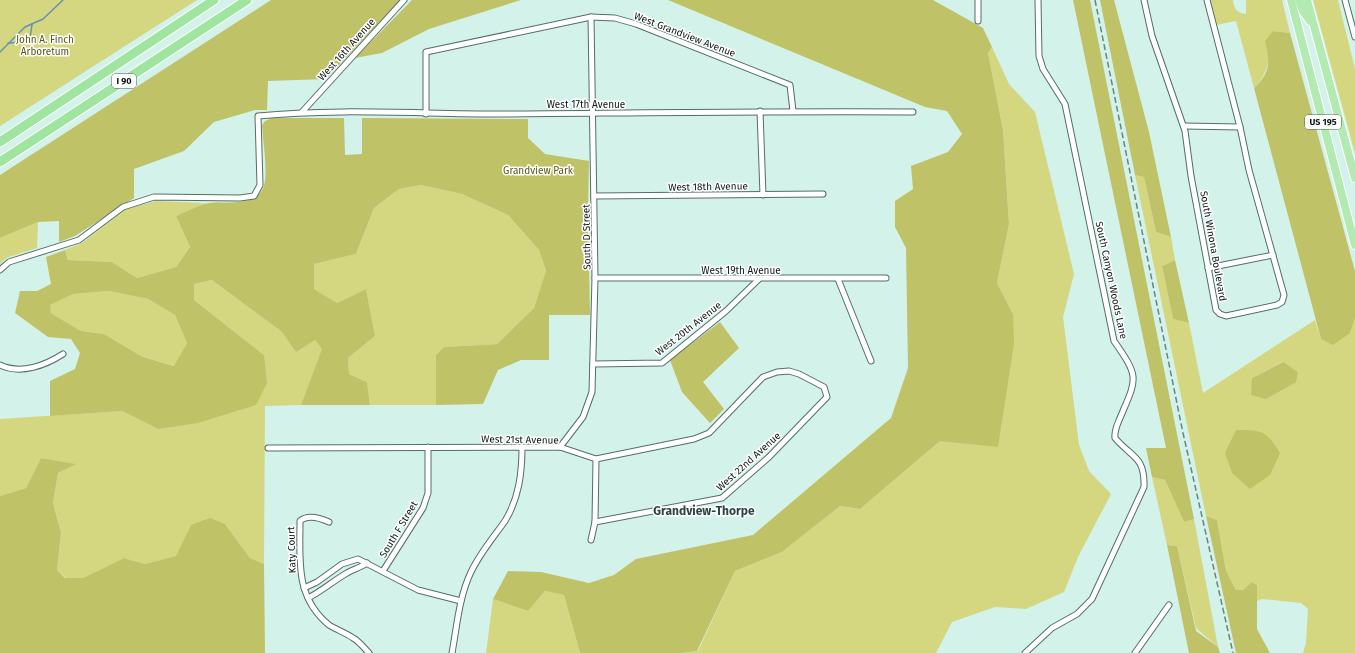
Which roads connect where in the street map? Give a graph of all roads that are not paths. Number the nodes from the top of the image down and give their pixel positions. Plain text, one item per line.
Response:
1 (214, 0) edge
2 (247, 0) edge
3 (404, 0) edge
4 (978, 0) edge
5 (1038, 0) edge
6 (1144, 0) edge
7 (1207, 0) edge
8 (1285, 0) edge
9 (1291, 0) edge
10 (1299, 0) edge
11 (1306, 0) edge
12 (1345, 0) edge
13 (591, 17) junction
14 (978, 21) dead end
15 (1314, 27) junction
16 (1298, 29) junction
17 (1355, 37) edge
18 (760, 111) junction
19 (793, 111) junction
20 (302, 112) junction
21 (914, 112) dead end
22 (592, 113) junction
23 (426, 114) junction
24 (1184, 126) junction
25 (1240, 127) junction
26 (0, 142) edge
27 (0, 162) edge
28 (1355, 178) edge
29 (823, 194) dead end
30 (763, 195) junction
31 (594, 196) junction
32 (1355, 245) edge
33 (1273, 255) junction
34 (1208, 268) junction
35 (0, 270) edge
36 (595, 278) junction
37 (886, 278) dead end
38 (759, 279) junction
39 (838, 279) junction
40 (63, 354) dead end
41 (871, 361) dead end
42 (593, 364) junction
43 (0, 365) edge
44 (428, 447) junction
45 (522, 447) junction
46 (560, 447) junction
47 (268, 448) dead end
48 (596, 460) junction
49 (329, 522) dead end
50 (596, 522) junction
51 (591, 540) dead end
52 (367, 563) junction
53 (383, 571) junction
54 (304, 588) junction
55 (308, 598) junction
56 (461, 601) junction
57 (1169, 605) dead end
58 (369, 653) edge
59 (452, 653) edge
60 (1025, 653) edge
61 (1136, 653) edge

1 - 26 highway, I 90
2 - 27 highway, I 90
3 - 20 street, West 16th Avenue
4 - 14 street
5 - 60 street, South Canyon Woods Lane
6 - 24 street, South Winona Boulevard
7 - 25 street, South Winona Boulevard
8 - 16 highway
9 - 16 highway, US 195
10 - 15 highway
11 - 15 highway, US 195
12 - 17 street
13 - 19 street, West Grandview Avenue
13 - 22 street, South D Street
13 - 23 street, West Grandview Avenue
15 - 28 highway, US 195
16 - 32 highway, US 195
18 - 19 street, West 17th Avenue
18 - 22 street, West 17th Avenue
18 - 30 street
19 - 21 street, West 17th Avenue
20 - 23 street, West 17th Avenue
20 - 35 street, West 17th Avenue
22 - 23 street, West 17th Avenue
22 - 31 street, South D Street
24 - 25 street
24 - 34 street, South Winona Boulevard
25 - 33 street, South Winona Boulevard
29 - 30 street, West 18th Avenue
30 - 31 street, West 18th Avenue
31 - 36 street, South D Street
33 - 34 street
33 - 34 street, South Winona Boulevard
36 - 38 street, West 19th Avenue
36 - 42 street, South D Street
37 - 39 street, West 19th Avenue
38 - 39 street, West 19th Avenue
38 - 42 street, West 20th Avenue
39 - 41 street
40 - 43 street
42 - 46 street, South D Street
44 - 45 street, West 21st Avenue
44 - 47 street, West 21st Avenue
44 - 53 street, South F Street
45 - 46 street, West 21st Avenue
45 - 56 street
46 - 48 street, West 21st Avenue
48 - 50 street
48 - 50 street, West 22nd Avenue
49 - 54 street, Katy Court
50 - 51 street
52 - 53 street
52 - 54 street
52 - 55 street
53 - 56 street
54 - 55 street, Katy Court
55 - 58 street, Katy Court
56 - 59 street
57 - 61 street

